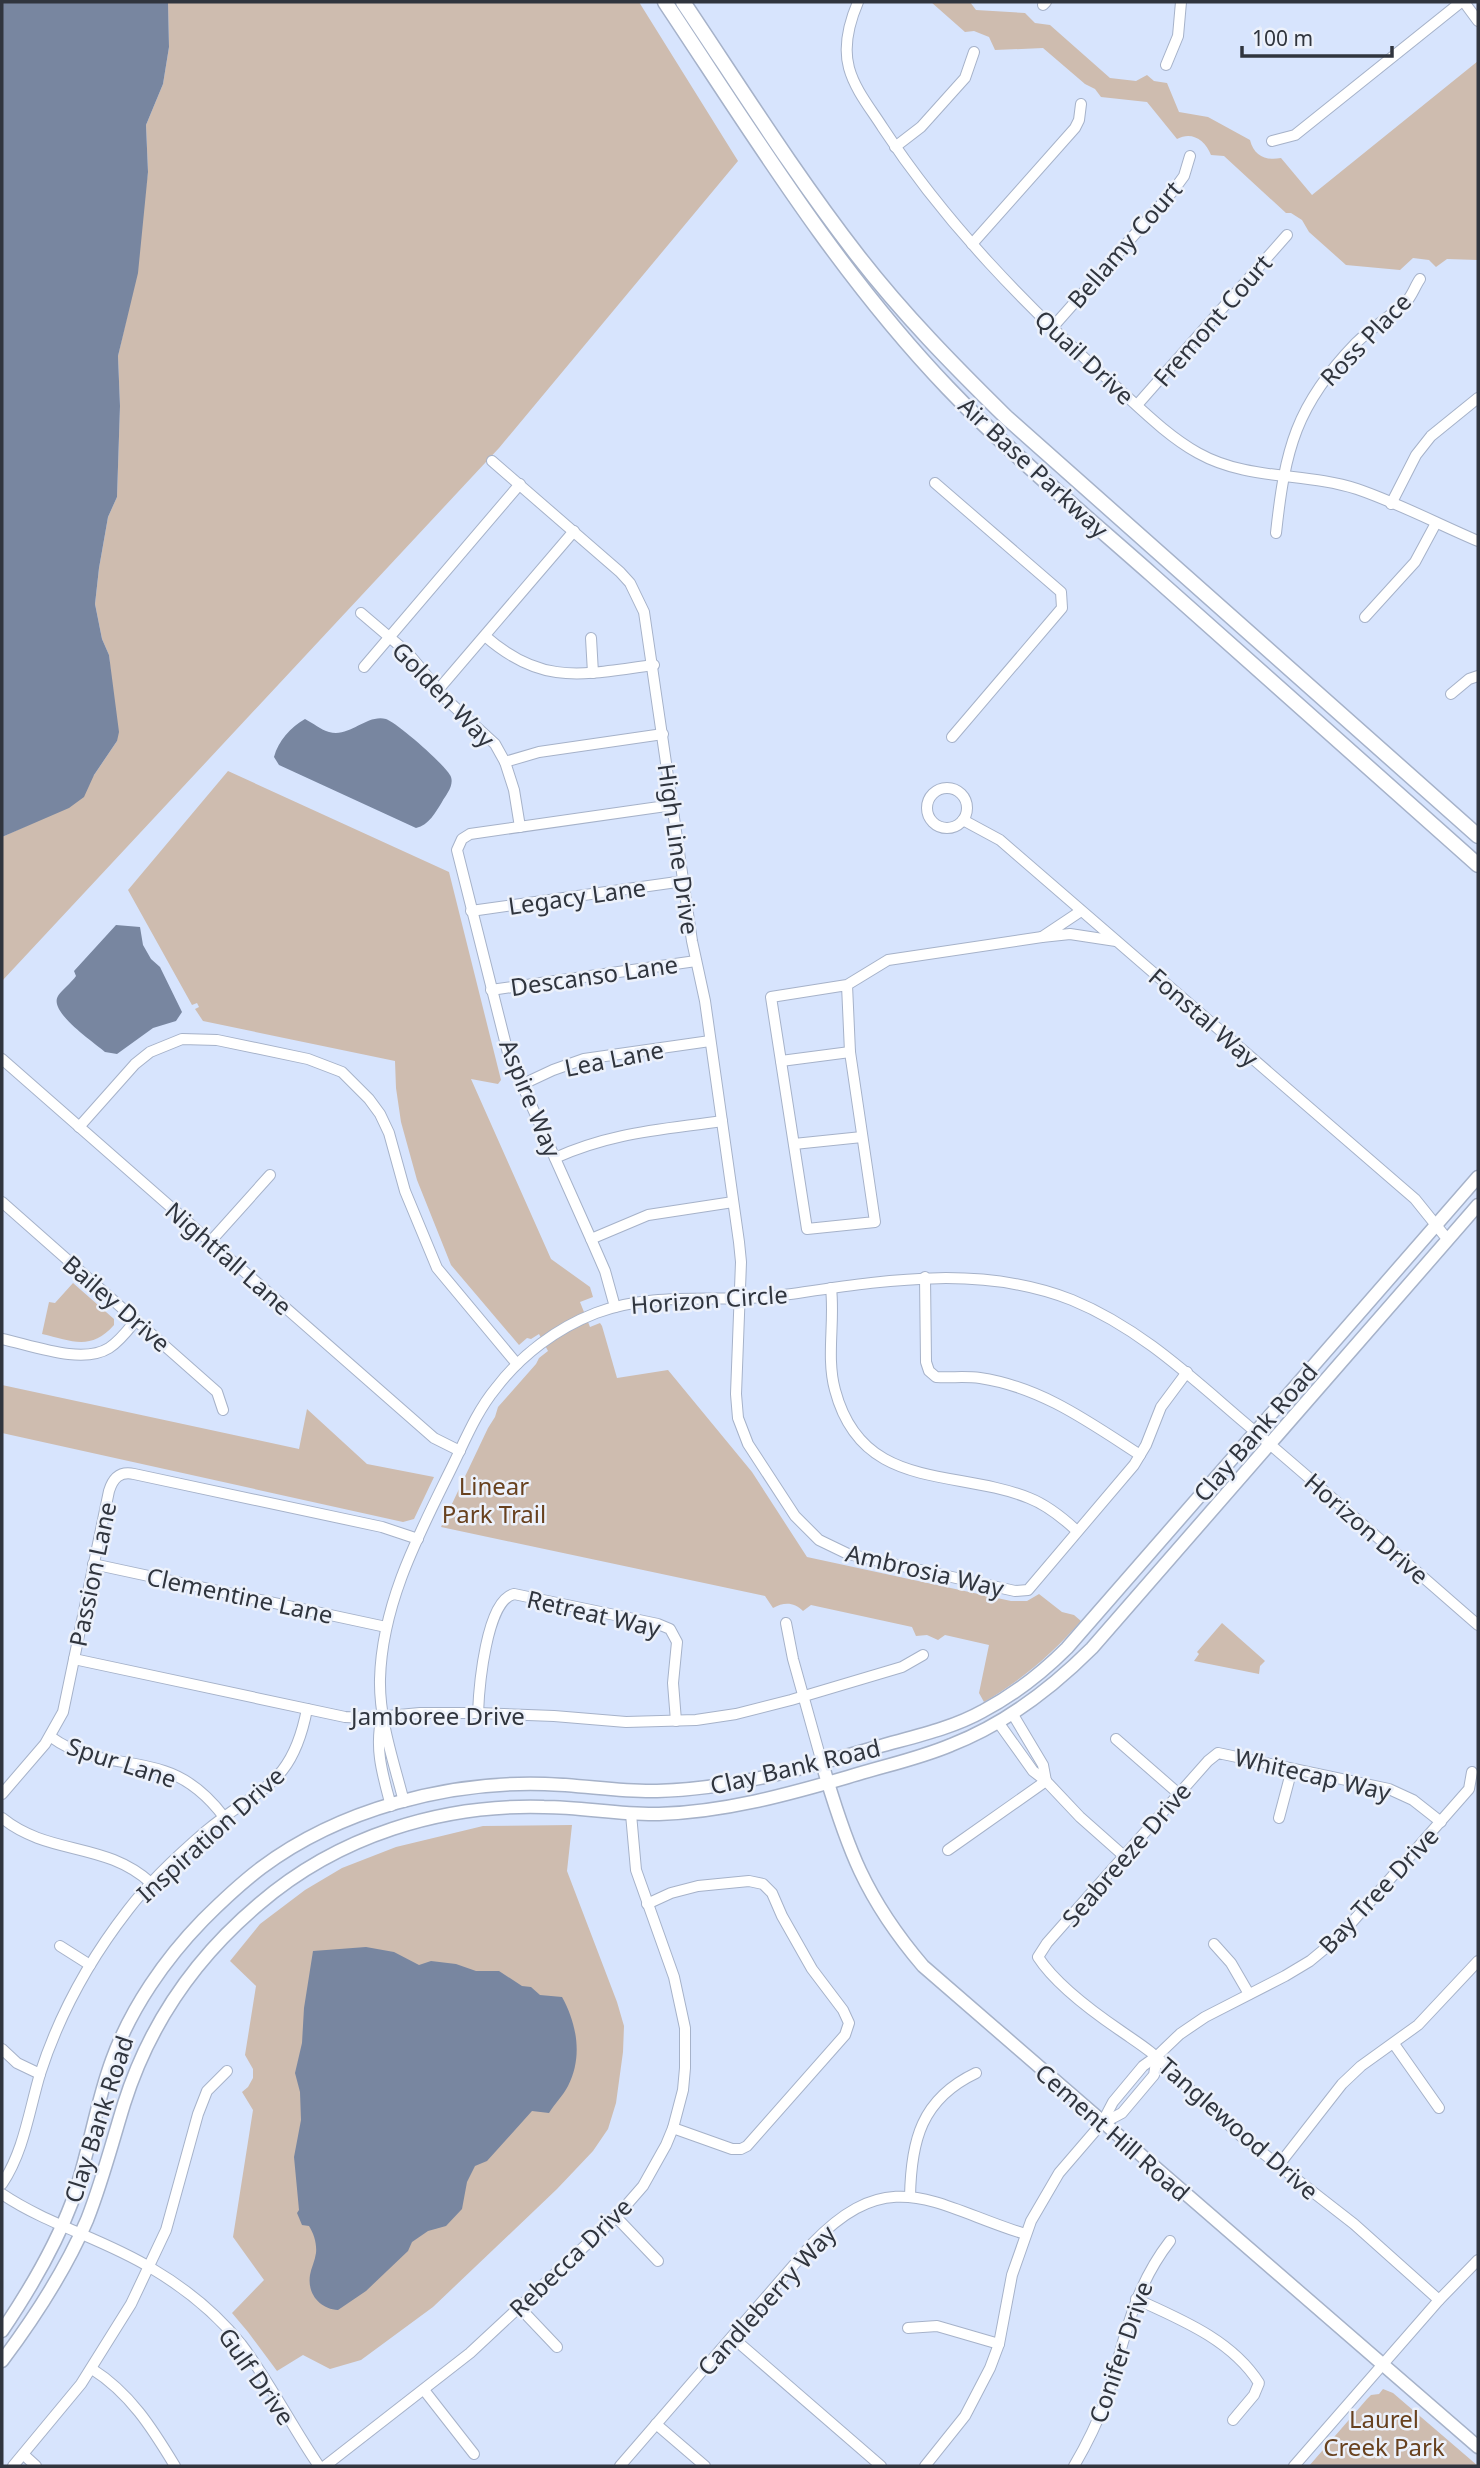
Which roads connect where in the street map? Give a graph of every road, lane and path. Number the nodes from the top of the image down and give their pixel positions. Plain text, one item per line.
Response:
1 (664, 2) edge
2 (683, 2) edge
3 (858, 2) edge
4 (1181, 2) edge
5 (1462, 2) edge
6 (1478, 21) edge
7 (974, 52) dead end
8 (1166, 65) dead end
9 (1082, 104) dead end
10 (1272, 141) dead end
11 (895, 146) junction
12 (1190, 156) dead end
13 (1287, 235) dead end
14 (972, 244) junction
15 (1420, 279) dead end
16 (1052, 328) junction
17 (1478, 398) edge
18 (1137, 405) junction
19 (492, 461) dead end
20 (1282, 477) junction
21 (935, 483) dead end
22 (520, 484) junction
23 (1391, 504) junction
24 (1436, 523) junction
25 (575, 531) junction
26 (1276, 533) dead end
27 (1478, 541) edge
28 (361, 613) dead end
29 (1365, 617) dead end
30 (485, 636) junction
31 (389, 638) junction
32 (591, 638) dead end
33 (654, 665) junction
34 (364, 667) dead end
35 (593, 673) junction
36 (1478, 676) edge
37 (438, 690) junction
38 (1451, 694) dead end
39 (663, 734) junction
40 (951, 737) dead end
41 (505, 762) junction
42 (673, 805) junction
43 (963, 820) junction
44 (520, 827) junction
45 (1478, 836) edge
46 (1478, 865) edge
47 (684, 881) junction
48 (471, 911) junction
49 (1081, 911) junction
50 (1042, 937) junction
51 (1117, 942) junction
52 (696, 961) junction
53 (847, 985) junction
54 (491, 990) junction
55 (710, 1041) junction
56 (850, 1052) junction
57 (2, 1059) edge
58 (781, 1061) junction
59 (521, 1085) junction
60 (722, 1121) junction
61 (79, 1126) junction
62 (862, 1137) junction
63 (794, 1144) junction
64 (555, 1158) junction
65 (270, 1175) dead end
66 (1478, 1177) edge
67 (2, 1202) edge
68 (733, 1202) junction
69 (1478, 1205) edge
70 (1436, 1225) junction
71 (591, 1239) junction
72 (1448, 1240) junction
73 (210, 1242) junction
74 (925, 1277) junction
75 (831, 1288) junction
76 (739, 1300) junction
77 (615, 1307) junction
78 (136, 1320) junction
79 (2, 1339) edge
80 (517, 1364) junction
81 (1187, 1372) junction
82 (223, 1410) dead end
83 (1256, 1432) junction
84 (1270, 1444) junction
85 (460, 1451) junction
86 (1140, 1455) junction
87 (1077, 1531) junction
88 (418, 1539) junction
89 (93, 1564) junction
90 (786, 1623) dead end
91 (386, 1626) junction
92 (1478, 1626) edge
93 (923, 1655) dead end
94 (74, 1659) junction
95 (804, 1696) junction
96 (307, 1709) junction
97 (478, 1713) junction
98 (1012, 1713) junction
99 (382, 1716) junction
100 (676, 1721) junction
101 (998, 1722) junction
102 (51, 1737) junction
103 (1116, 1739) dead end
104 (1218, 1753) joint
105 (822, 1763) junction
106 (1292, 1769) junction
107 (1472, 1772) dead end
108 (1046, 1781) junction
109 (828, 1783) junction
110 (2, 1794) edge
111 (1179, 1794) junction
112 (397, 1804) junction
113 (631, 1814) junction
114 (223, 1817) junction
115 (2, 1818) edge
116 (1279, 1818) dead end
117 (1441, 1822) junction
118 (948, 1850) dead end
119 (1124, 1856) junction
120 (151, 1883) junction
121 (647, 1903) junction
122 (1214, 1944) dead end
123 (60, 1947) dead end
124 (1038, 1957) joint
125 (1478, 1961) edge
126 (90, 1965) junction
127 (1250, 1994) junction
128 (1394, 2044) junction
129 (2, 2049) edge
130 (1157, 2056) junction
131 (228, 2071) dead end
132 (976, 2073) dead end
133 (40, 2074) junction
134 (1439, 2108) dead end
135 (1102, 2123) junction
136 (673, 2128) junction
137 (1278, 2166) junction
138 (2, 2184) edge
139 (2, 2194) edge
140 (910, 2197) junction
141 (616, 2217) junction
142 (61, 2225) junction
143 (80, 2234) junction
144 (1025, 2234) junction
145 (1170, 2241) dead end
146 (1478, 2260) edge
147 (658, 2261) dead end
148 (150, 2267) junction
149 (1136, 2299) junction
150 (1439, 2300) junction
151 (519, 2307) junction
152 (908, 2329) dead end
153 (2, 2331) edge
154 (732, 2337) junction
155 (999, 2344) junction
156 (557, 2347) dead end
157 (2, 2361) edge
158 (1382, 2364) junction
159 (92, 2369) junction
160 (424, 2390) junction
161 (1233, 2420) dead end
162 (656, 2424) junction
163 (1478, 2447) edge
164 (474, 2454) dead end
165 (24, 2455) junction
166 (13, 2466) edge
167 (36, 2466) edge
168 (175, 2466) edge
169 (322, 2466) edge
170 (620, 2466) edge
171 (705, 2466) edge
172 (881, 2466) edge
173 (925, 2466) edge
174 (1074, 2466) edge
175 (1294, 2466) edge

1 - 46 main road, Air Base Parkway
2 - 45 main road, Air Base Parkway
3 - 11 street, Quail Drive
4 - 8 street
5 - 6 street
5 - 10 street
7 - 11 street
9 - 14 street
11 - 14 street, Quail Drive
12 - 16 street, Bellamy Court
13 - 18 street, Fremont Court
14 - 16 street, Quail Drive
15 - 20 street, Ross Place
16 - 18 street, Quail Drive
17 - 23 street
18 - 20 street, Quail Drive
19 - 22 street, High Line Drive
20 - 23 street, Quail Drive
20 - 26 street, Ross Place
21 - 40 street
22 - 25 street, High Line Drive
22 - 31 street
23 - 24 street, Quail Drive
24 - 27 street, Quail Drive
24 - 29 street
25 - 30 street
25 - 33 street, High Line Drive
28 - 31 street, Golden Way
30 - 35 street
30 - 37 street
31 - 34 street
31 - 37 street, Golden Way
32 - 35 street
33 - 35 street
33 - 39 street, High Line Drive
36 - 38 street
37 - 41 street, Golden Way
39 - 41 street
39 - 42 street, High Line Drive
41 - 44 street, Golden Way
42 - 44 street
42 - 47 street, High Line Drive
43 - 43 street
43 - 49 street, Fonstal Way
44 - 48 street, Aspire Way
47 - 48 street, Legacy Lane
47 - 52 street, High Line Drive
48 - 54 street, Aspire Way
49 - 50 street
49 - 51 street, Fonstal Way
50 - 51 street
50 - 53 street
51 - 70 street, Fonstal Way
52 - 54 street, Descanso Lane
52 - 55 street, High Line Drive
53 - 56 street
53 - 58 street
54 - 59 street, Aspire Way
55 - 59 street, Lea Lane
55 - 60 street, High Line Drive
56 - 58 street
56 - 62 street
57 - 61 street, Nightfall Lane
58 - 63 street
59 - 64 street, Aspire Way
60 - 64 street
60 - 68 street, High Line Drive
61 - 73 street, Nightfall Lane
61 - 80 street
62 - 63 street
62 - 63 street
64 - 71 street, Aspire Way
65 - 73 street
66 - 70 street, Clay Bank Road
67 - 78 street, Bailey Drive
68 - 71 street
68 - 76 street, High Line Drive
69 - 72 street, Clay Bank Road
70 - 72 street, Fonstal Way
70 - 83 street, Clay Bank Road
71 - 77 street, Aspire Way
72 - 84 street, Clay Bank Road
73 - 85 street, Nightfall Lane
74 - 75 street, Horizon Circle
74 - 81 street, Horizon Circle
74 - 86 street
75 - 76 street, Horizon Circle
75 - 87 street
76 - 77 street, Horizon Circle
76 - 87 street, Ambrosia Way
77 - 80 street, Horizon Circle
78 - 79 street
78 - 82 street, Bailey Drive
80 - 85 street, Horizon Circle
81 - 83 street, Horizon Circle
81 - 86 street, Ambrosia Way
83 - 84 street, Horizon Drive
83 - 105 street, Clay Bank Road
84 - 92 street, Horizon Drive
84 - 98 street, Clay Bank Road
85 - 88 street, Horizon Circle
86 - 87 street, Ambrosia Way
88 - 89 street, Passion Lane
88 - 91 street, Horizon Circle
89 - 91 street, Clementine Lane
89 - 94 street, Passion Lane
90 - 95 street
91 - 99 street, Horizon Circle
93 - 95 street, Jamboree Drive
94 - 96 street, Jamboree Drive
94 - 102 street, Passion Lane
95 - 100 street, Jamboree Drive
95 - 105 street
96 - 99 street, Jamboree Drive
96 - 114 street, Inspiration Drive
97 - 99 street, Jamboree Drive
97 - 100 street, Jamboree Drive
97 - 100 street, Retreat Way
98 - 101 street, Clay Bank Road
98 - 108 street
99 - 112 street, Horizon Circle
101 - 108 street
101 - 109 street, Clay Bank Road
102 - 110 street, Passion Lane
102 - 114 street, Spur Lane
103 - 111 street
104 - 106 street, Whitecap Way
104 - 111 street, Seabreeze Drive
105 - 109 street, Cement Hill Road
105 - 112 street, Clay Bank Road
106 - 116 street
106 - 117 street, Whitecap Way
107 - 117 street, Bay Tree Drive
108 - 118 street
108 - 119 street
109 - 113 street, Clay Bank Road
109 - 135 street, Cement Hill Road
111 - 119 street, Seabreeze Drive
112 - 142 street, Clay Bank Road
113 - 121 street, Rebecca Drive
113 - 143 street, Clay Bank Road
114 - 120 street, Inspiration Drive
115 - 120 street
117 - 127 street, Bay Tree Drive
119 - 124 street, Seabreeze Drive
120 - 126 street, Inspiration Drive
121 - 136 street, Rebecca Drive
121 - 136 street
122 - 127 street
123 - 126 street
124 - 130 street, Tanglewood Drive
125 - 128 street
126 - 133 street, Inspiration Drive
127 - 130 street, Bay Tree Drive
128 - 134 street
128 - 137 street
129 - 133 street
130 - 135 street, Bay Tree Drive
130 - 137 street, Tanglewood Drive
131 - 148 street
132 - 140 street
133 - 138 street, Inspiration Drive
135 - 144 street, Bay Tree Drive
135 - 158 street, Cement Hill Road
136 - 141 street, Rebecca Drive
137 - 150 street, Tanglewood Drive
139 - 142 street, Gulf Drive
140 - 144 street, Candleberry Way
140 - 154 street, Candleberry Way
141 - 147 street
141 - 151 street, Rebecca Drive
142 - 143 street, Gulf Drive
142 - 153 street, Clay Bank Road
143 - 148 street, Gulf Drive
143 - 157 street, Clay Bank Road
144 - 155 street, Bay Tree Drive
145 - 149 street, Conifer Drive
146 - 150 street
148 - 159 street
148 - 169 street, Gulf Drive
149 - 161 street
149 - 174 street, Conifer Drive
150 - 158 street
151 - 156 street
151 - 160 street, Rebecca Drive
152 - 155 street
154 - 162 street, Candleberry Way
154 - 172 street
155 - 173 street, Bay Tree Drive
158 - 163 street, Cement Hill Road
158 - 175 street
159 - 165 street
159 - 168 street
160 - 164 street
160 - 169 street, Rebecca Drive
162 - 170 street, Candleberry Way
162 - 171 street
165 - 166 street
165 - 167 street

